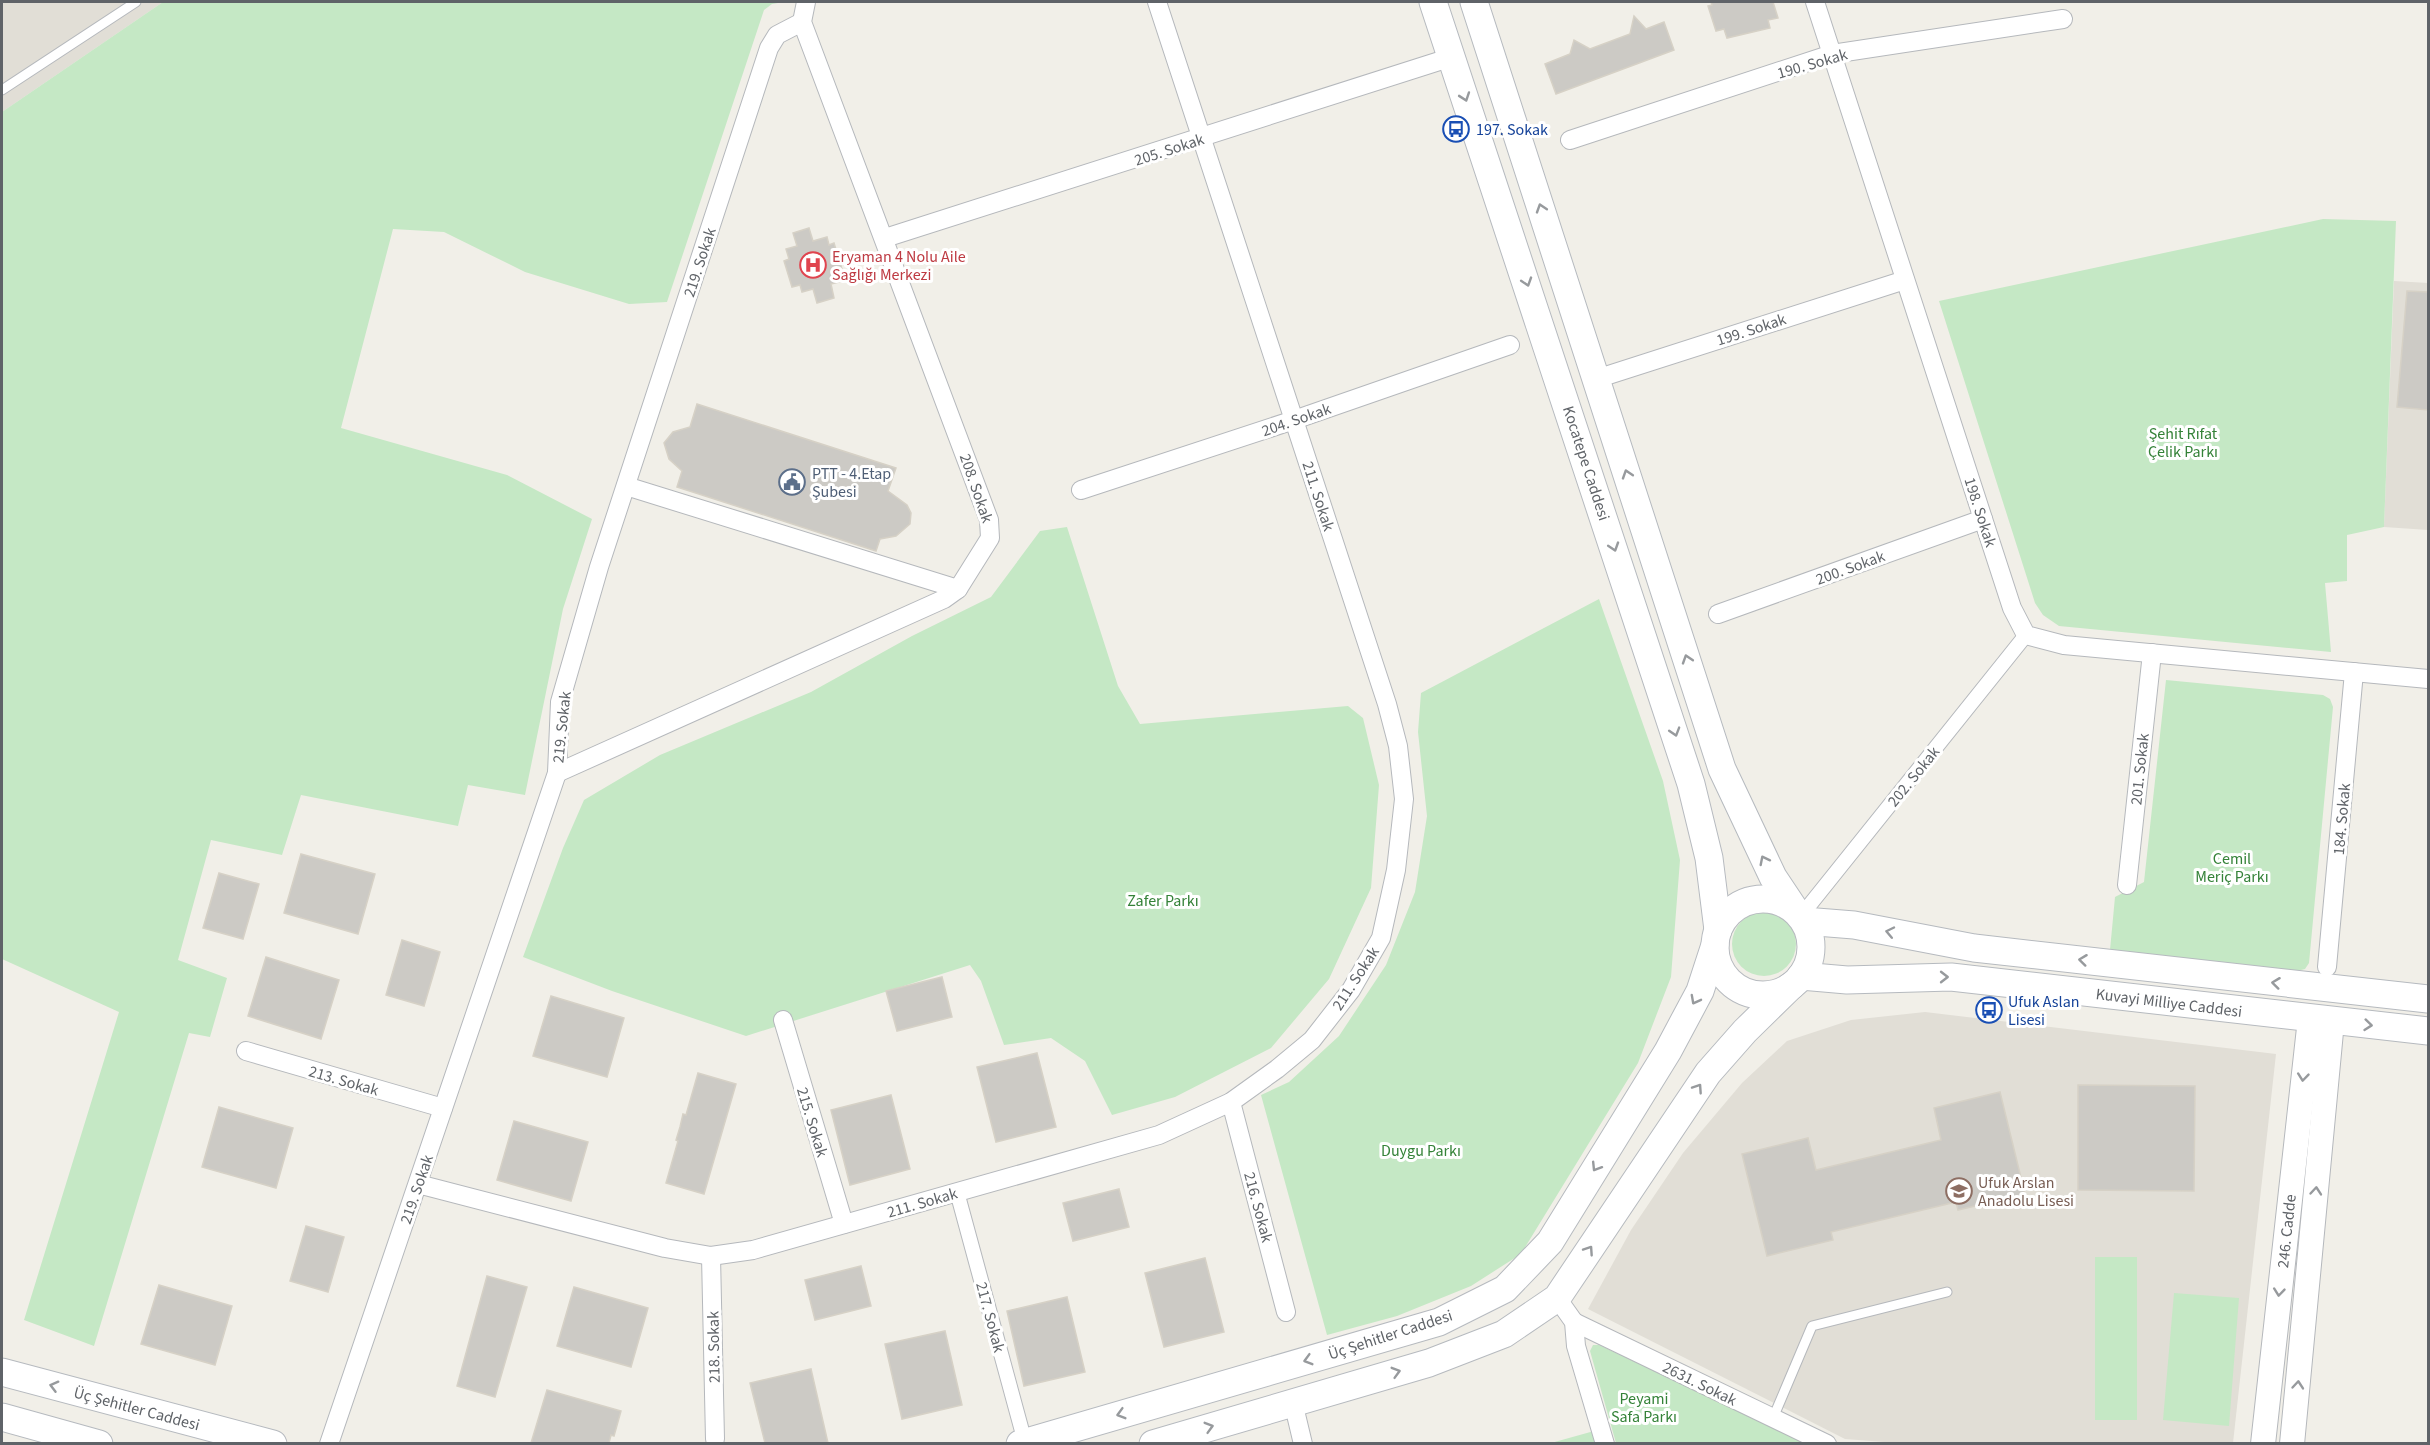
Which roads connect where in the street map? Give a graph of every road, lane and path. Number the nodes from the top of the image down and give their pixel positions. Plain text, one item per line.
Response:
1 (136, 2) edge
2 (806, 2) edge
3 (1157, 2) edge
4 (1434, 2) edge
5 (1474, 2) edge
6 (1815, 2) edge
7 (2063, 19) dead end
8 (802, 22) junction
9 (1832, 54) junction
10 (1452, 57) junction
11 (2, 90) edge
12 (1202, 139) junction
13 (1570, 140) dead end
14 (885, 238) junction
15 (1905, 280) junction
16 (1510, 345) dead end
17 (1596, 379) junction
18 (1294, 420) junction
19 (626, 486) junction
20 (1081, 490) dead end
21 (1983, 519) junction
22 (958, 589) junction
23 (1718, 614) dead end
24 (2026, 635) junction
25 (2152, 653) junction
26 (2354, 672) junction
27 (2428, 679) edge
28 (557, 773) junction
29 (2127, 885) dead end
30 (1800, 916) junction
31 (1717, 937) junction
32 (1796, 981) junction
33 (2324, 981) junction
34 (2428, 999) edge
35 (783, 1020) dead end
36 (2321, 1020) junction
37 (2428, 1031) edge
38 (246, 1051) dead end
39 (1231, 1102) junction
40 (443, 1108) junction
41 (418, 1184) junction
42 (957, 1192) junction
43 (844, 1224) junction
44 (711, 1256) junction
45 (1947, 1292) dead end
46 (1557, 1298) junction
47 (1286, 1312) dead end
48 (1574, 1322) junction
49 (2, 1372) edge
50 (1293, 1402) junction
51 (2, 1418) edge
52 (1773, 1418) junction
53 (715, 1439) dead end
54 (99, 1443) edge
55 (273, 1443) edge
56 (329, 1443) edge
57 (1023, 1443) edge
58 (1153, 1443) edge
59 (1302, 1443) edge
60 (1605, 1443) edge
61 (1827, 1443) edge
62 (2263, 1443) edge
63 (2292, 1443) edge

1 - 11 lane
2 - 8 street
3 - 12 street, 211. Sokak
4 - 10 main road, Kocatepe Caddesi
17 -> 5 main road
6 - 9 street, 198. Sokak
7 - 9 street, 190. Sokak
8 - 14 street, 208. Sokak
8 - 19 street, 219. Sokak
9 - 13 street, 190. Sokak
9 - 15 street, 198. Sokak
10 - 12 street, 205. Sokak
10 -> 31 main road, Kocatepe Caddesi
12 - 14 street, 205. Sokak
12 - 18 street, 211. Sokak
14 - 22 street, 208. Sokak
15 - 17 street, 199. Sokak
15 - 21 street, 198. Sokak
16 - 18 street, 204. Sokak
30 -> 17 main road
18 - 20 street, 204. Sokak
18 - 39 street, 211. Sokak
19 - 22 street
19 - 28 street, 219. Sokak
21 - 23 street, 200. Sokak
21 - 24 street, 198. Sokak
22 - 28 street, 208. Sokak
24 - 25 street
24 - 30 street, 202. Sokak
25 - 26 street
25 - 29 street, 201. Sokak
26 - 27 street
26 - 33 street, 184. Sokak
28 - 40 street, 219. Sokak
30 - 31 main road
30 - 32 main road
33 -> 30 main road, Kuvayi Milliye Caddesi
31 - 32 main road
31 -> 57 main road, Üç Şehitler Caddesi
32 -> 36 main road, Kuvayi Milliye Caddesi
46 -> 32 main road
33 - 34 main road, Kuvayi Milliye Caddesi
33 - 36 main road
35 - 43 street, 215. Sokak
36 -> 37 main road, Kuvayi Milliye Caddesi
36 -> 62 street, 246. Cadde
63 -> 36 street, 246. Cadde
38 - 40 street, 213. Sokak
39 - 42 street, 211. Sokak
39 - 47 street, 216. Sokak
40 - 41 street, 219. Sokak
41 - 44 street, 211. Sokak
41 - 56 street, 219. Sokak
42 - 43 street, 211. Sokak
42 - 57 street, 217. Sokak
43 - 44 street, 211. Sokak
44 - 53 street, 218. Sokak
45 - 52 lane
46 - 48 street
50 -> 46 main road
48 - 52 street, 2631. Sokak
48 - 60 street
55 -> 49 main road, Üç Şehitler Caddesi
58 -> 50 main road
50 - 59 street
51 - 54 main road
52 - 61 street, 2631. Sokak

